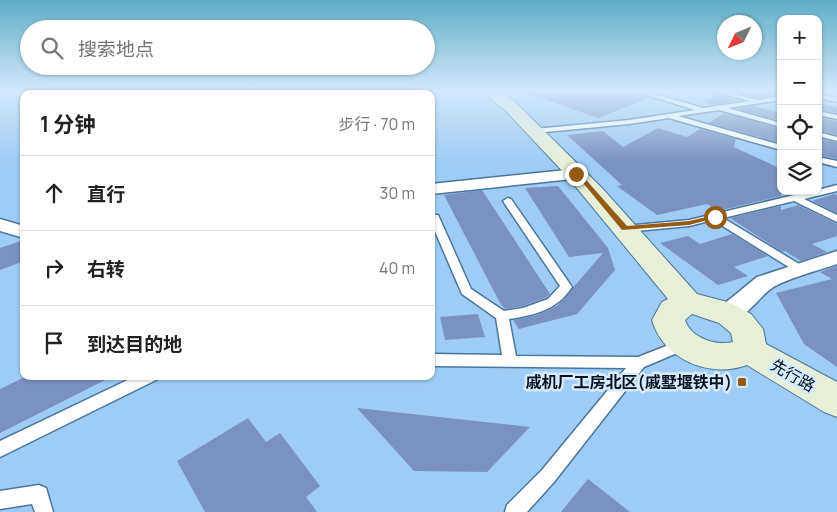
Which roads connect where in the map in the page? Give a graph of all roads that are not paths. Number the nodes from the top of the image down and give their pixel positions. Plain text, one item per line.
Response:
1 (517, 114) edge
2 (680, 114) edge
3 (740, 114) edge
4 (667, 116) junction
5 (777, 124) edge
6 (534, 131) junction
7 (822, 135) edge
8 (837, 139) edge
9 (777, 147) edge
10 (822, 160) edge
11 (837, 164) edge
12 (576, 174) junction
13 (837, 188) edge
14 (435, 189) edge
15 (795, 198) junction
16 (508, 200) dead end
17 (715, 217) junction
18 (837, 219) edge
19 (435, 220) edge
20 (0, 225) edge
21 (625, 229) junction
22 (20, 231) edge
23 (837, 257) edge
24 (800, 270) junction
25 (688, 303) junction
26 (728, 314) junction
27 (502, 316) junction
28 (684, 344) junction
29 (749, 350) junction
30 (435, 360) edge
31 (510, 361) junction
32 (639, 363) junction
33 (143, 380) edge
34 (837, 401) edge
35 (0, 449) edge
36 (0, 500) edge
37 (44, 512) edge
38 (514, 512) edge

1 - 6 street
2 - 4 lane
3 - 5 lane
4 - 6 lane
4 - 9 lane
6 - 12 street
7 - 8 lane
10 - 11 lane
12 - 14 street
12 - 21 street
13 - 15 lane
15 - 17 lane
15 - 18 lane
16 - 27 lane
17 - 21 lane
17 - 24 lane
19 - 27 lane
20 - 22 street
21 - 25 street
23 - 24 street
24 - 26 street
25 - 26 street
25 - 28 street
26 - 29 street
27 - 31 lane
28 - 29 street
28 - 32 lane
29 - 34 street, 先行路
30 - 31 lane
31 - 32 lane
32 - 38 lane
33 - 35 lane
36 - 37 lane

